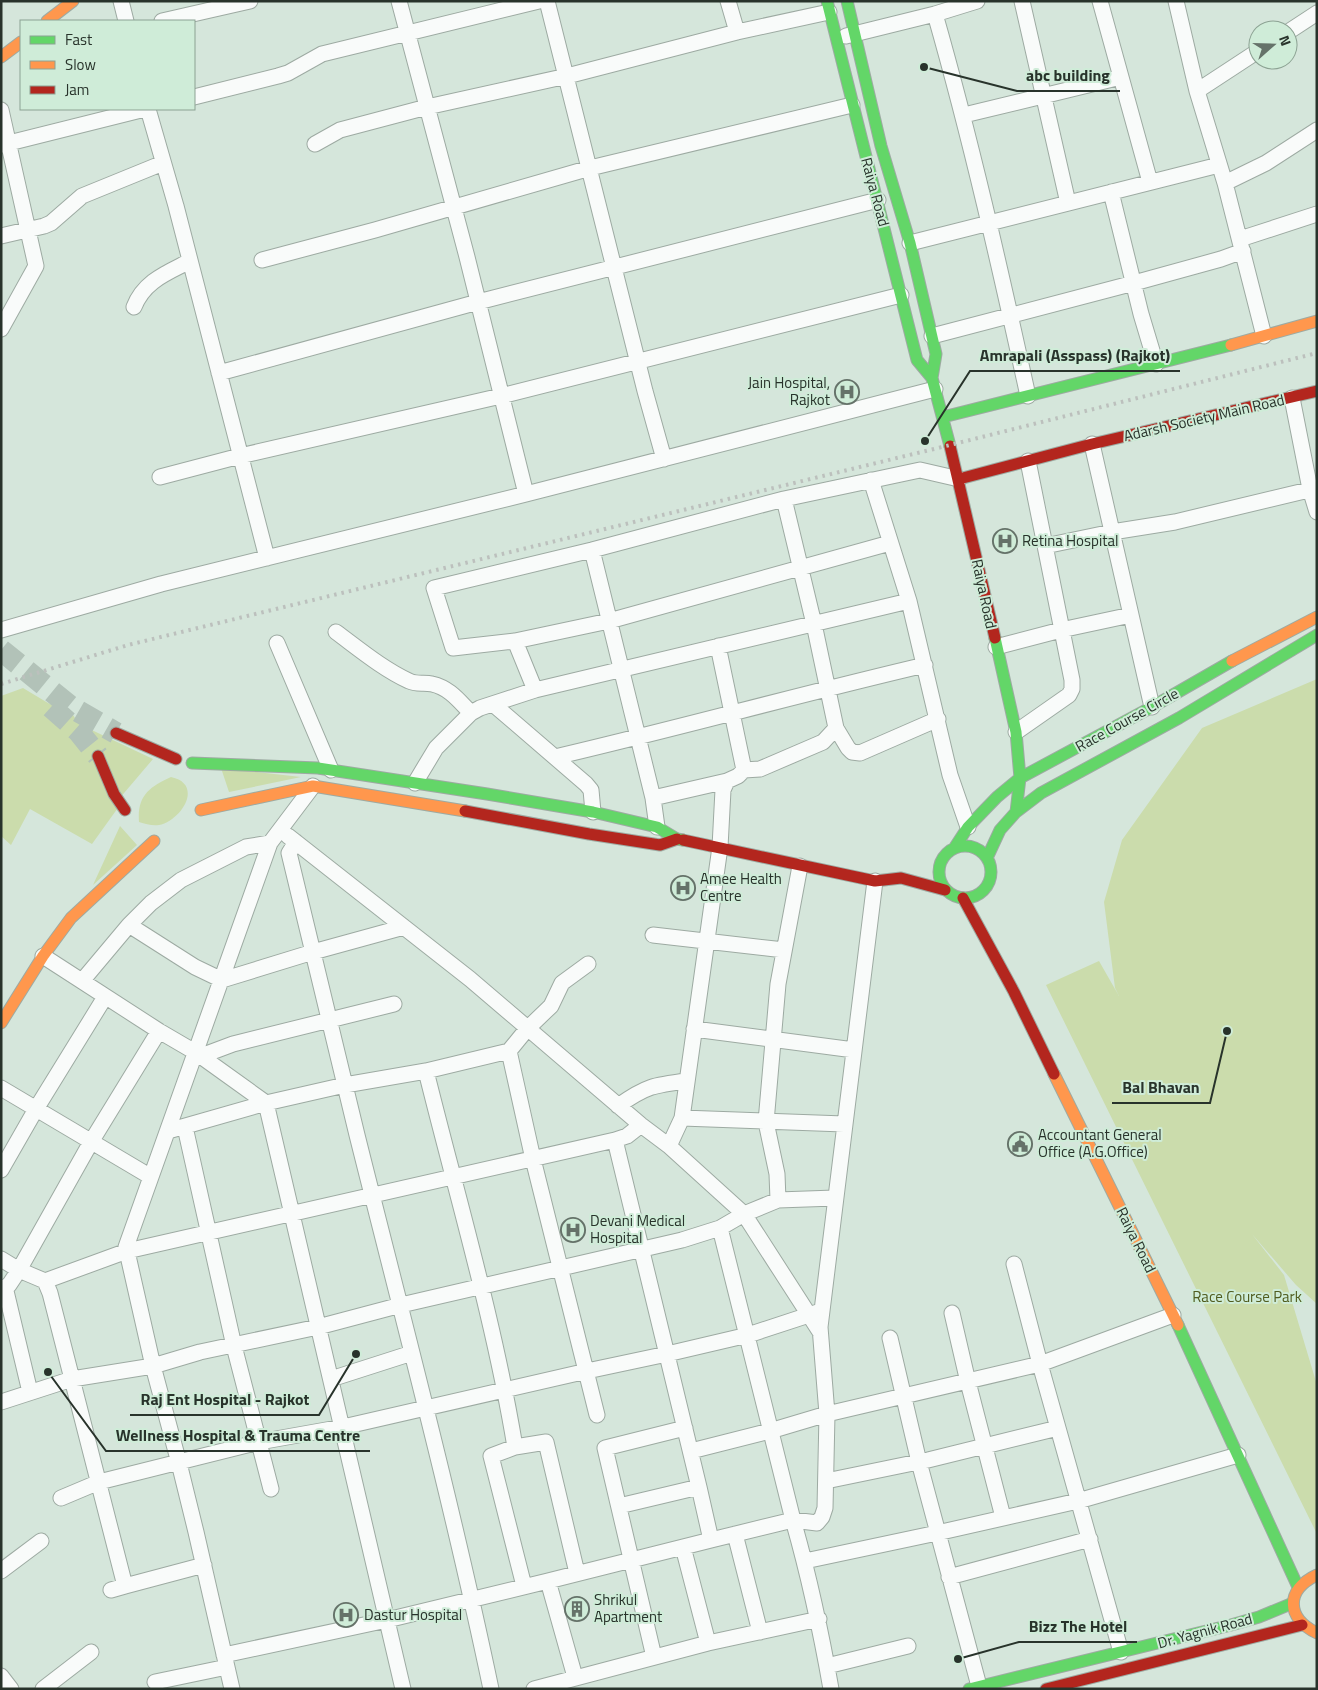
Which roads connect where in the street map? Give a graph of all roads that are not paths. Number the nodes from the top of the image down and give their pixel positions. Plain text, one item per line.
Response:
1 (73, 1) edge
2 (121, 1) edge
3 (250, 1) edge
4 (399, 1) edge
5 (538, 1) edge
6 (547, 1) edge
7 (728, 1) edge
8 (847, 1) edge
9 (1022, 1) edge
10 (1100, 1) edge
11 (1176, 1) edge
12 (969, 2) edge
13 (828, 6) edge
14 (1317, 13) edge
15 (935, 14) junction
16 (48, 20) edge
17 (126, 20) edge
18 (166, 20) edge
19 (1298, 25) edge
20 (407, 32) junction
21 (737, 32) junction
22 (854, 34) junction
23 (836, 38) junction
24 (20, 43) edge
25 (20, 55) edge
26 (1248, 58) edge
27 (1, 59) edge
28 (567, 76) junction
29 (1121, 77) junction
30 (1197, 91) junction
31 (1044, 95) junction
32 (195, 97) edge
33 (852, 105) junction
34 (427, 107) junction
35 (1, 110) edge
36 (142, 110) edge
37 (146, 110) edge
38 (964, 116) junction
39 (1317, 130) edge
40 (6, 144) edge
41 (315, 144) dead end
42 (163, 162) junction
43 (1219, 165) junction
44 (590, 168) junction
45 (1150, 182) junction
46 (1225, 183) junction
47 (1111, 192) junction
48 (878, 200) junction
49 (1068, 203) junction
50 (453, 207) junction
51 (1317, 214) edge
52 (990, 223) junction
53 (28, 230) junction
54 (1, 236) edge
55 (910, 243) junction
56 (1241, 245) junction
57 (262, 260) dead end
58 (190, 261) junction
59 (614, 267) junction
60 (1134, 283) junction
61 (900, 295) junction
62 (478, 302) junction
63 (134, 307) dead end
64 (1010, 315) junction
65 (1317, 321) edge
66 (1, 329) edge
67 (932, 336) junction
68 (1264, 336) junction
69 (638, 362) junction
70 (1156, 364) junction
71 (219, 373) junction
72 (934, 383) junction
73 (1317, 391) edge
74 (502, 396) junction
75 (1028, 396) junction
76 (1292, 398) junction
77 (943, 417) junction
78 (1092, 444) junction
79 (240, 456) junction
80 (664, 459) junction
81 (1028, 461) junction
82 (160, 477) dead end
83 (871, 480) junction
84 (959, 480) junction
85 (1314, 488) edge
86 (526, 494) junction
87 (784, 499) junction
88 (1317, 512) edge
89 (1112, 532) junction
90 (890, 543) junction
91 (1045, 546) junction
92 (592, 550) junction
93 (266, 558) junction
94 (800, 567) junction
95 (909, 601) junction
96 (1131, 615) junction
97 (1317, 617) edge
98 (610, 621) junction
99 (814, 624) junction
100 (1, 630) edge
101 (1062, 630) junction
102 (336, 632) dead end
103 (1317, 635) edge
104 (515, 641) junction
105 (276, 643) dead end
106 (718, 646) junction
107 (996, 647) junction
108 (925, 665) junction
109 (620, 670) junction
110 (827, 688) junction
111 (535, 690) junction
112 (494, 704) junction
113 (1152, 707) junction
114 (471, 713) junction
115 (733, 713) junction
116 (938, 719) junction
117 (836, 728) junction
118 (1016, 732) junction
119 (116, 733) tunnel mouth
120 (638, 738) junction
121 (98, 756) tunnel mouth
122 (555, 757) junction
123 (176, 760) dead end
124 (192, 763) dead end
125 (324, 769) junction
126 (744, 770) junction
127 (1020, 778) junction
128 (727, 781) junction
129 (415, 782) junction
130 (313, 786) junction
131 (653, 798) junction
132 (125, 810) dead end
133 (201, 810) dead end
134 (593, 812) junction
135 (1016, 812) junction
136 (657, 827) junction
137 (968, 827) junction
138 (280, 830) junction
139 (677, 839) junction
140 (154, 840) dead end
141 (296, 842) junction
142 (270, 843) junction
143 (720, 847) junction
144 (955, 847) junction
145 (943, 856) junction
146 (987, 858) junction
147 (800, 866) junction
148 (901, 878) junction
149 (875, 881) junction
150 (945, 890) junction
151 (963, 898) junction
152 (129, 925) junction
153 (404, 927) junction
154 (653, 934) dead end
155 (707, 941) junction
156 (784, 950) junction
157 (313, 952) junction
158 (43, 956) junction
159 (588, 964) dead end
160 (222, 980) junction
161 (82, 981) junction
162 (106, 996) junction
163 (394, 1004) dead end
164 (329, 1020) junction
165 (1, 1023) edge
166 (527, 1029) junction
167 (694, 1029) junction
168 (159, 1031) junction
169 (773, 1040) junction
170 (854, 1050) junction
171 (508, 1051) junction
172 (198, 1054) junction
173 (426, 1071) junction
174 (687, 1081) junction
175 (345, 1085) junction
176 (1, 1088) edge
177 (266, 1103) junction
178 (618, 1106) junction
179 (36, 1109) junction
180 (682, 1118) junction
181 (766, 1122) junction
182 (844, 1124) junction
183 (642, 1125) junction
184 (185, 1127) junction
185 (168, 1131) junction
186 (615, 1140) junction
187 (91, 1142) junction
188 (669, 1146) junction
189 (533, 1159) junction
190 (1, 1170) edge
191 (151, 1177) junction
192 (452, 1178) junction
193 (373, 1195) junction
194 (835, 1198) junction
195 (778, 1200) junction
196 (292, 1212) junction
197 (744, 1214) junction
198 (720, 1228) junction
199 (209, 1232) junction
200 (641, 1249) junction
201 (127, 1251) junction
202 (1, 1259) edge
203 (1014, 1264) dead end
204 (560, 1268) junction
205 (19, 1270) junction
206 (45, 1281) junction
207 (481, 1287) junction
208 (3, 1288) edge
209 (401, 1305) junction
210 (815, 1312) junction
211 (952, 1313) dead end
212 (1173, 1315) junction
213 (318, 1326) junction
214 (748, 1335) junction
215 (890, 1338) dead end
216 (234, 1346) junction
217 (412, 1353) junction
218 (667, 1354) junction
219 (1040, 1364) junction
220 (153, 1366) junction
221 (587, 1371) junction
222 (72, 1379) junction
223 (331, 1379) junction
224 (968, 1382) junction
225 (505, 1390) junction
226 (30, 1392) junction
227 (903, 1396) junction
228 (1, 1402) edge
229 (425, 1409) junction
230 (827, 1414) junction
231 (597, 1415) dead end
232 (343, 1427) junction
233 (685, 1428) junction
234 (1058, 1428) junction
235 (770, 1431) junction
236 (259, 1442) junction
237 (985, 1446) junction
238 (515, 1447) junction
239 (691, 1451) junction
240 (1238, 1455) junction
241 (918, 1462) junction
242 (179, 1463) junction
243 (826, 1481) junction
244 (99, 1482) junction
245 (699, 1486) junction
246 (272, 1488) dead end
247 (61, 1498) dead end
248 (1078, 1500) junction
249 (619, 1506) junction
250 (1003, 1517) junction
251 (793, 1520) junction
252 (937, 1533) junction
253 (735, 1534) junction
254 (711, 1540) junction
255 (1090, 1540) junction
256 (41, 1541) dead end
257 (683, 1547) junction
258 (633, 1560) junction
259 (805, 1561) junction
260 (204, 1565) junction
261 (1, 1571) edge
262 (577, 1573) junction
263 (1317, 1575) edge
264 (950, 1577) junction
265 (548, 1580) junction
266 (524, 1586) junction
267 (1298, 1587) junction
268 (472, 1599) junction
269 (1293, 1603) junction
270 (819, 1619) junction
271 (387, 1620) junction
272 (1302, 1625) junction
273 (760, 1632) junction
274 (1317, 1633) edge
275 (708, 1643) junction
276 (908, 1646) dead end
277 (91, 1652) dead end
278 (1121, 1652) junction
279 (654, 1657) junction
280 (225, 1661) junction
281 (827, 1666) junction
282 (1058, 1667) junction
283 (1, 1676) edge
284 (575, 1677) junction
285 (155, 1682) dead end
286 (974, 1687) edge
287 (1062, 1687) edge
288 (11, 1689) edge
289 (42, 1689) edge
290 (232, 1689) edge
291 (403, 1689) edge
292 (491, 1689) edge
293 (534, 1689) edge
294 (831, 1689) edge
295 (1046, 1689) edge

1 - 16 main road
2 - 17 street
3 - 18 street
4 - 20 street
5 - 20 street
6 - 28 street
7 - 21 street
8 - 22 main road, Raiya Road
9 - 31 street
10 - 29 street
11 - 30 street
12 - 15 street
13 - 21 street
13 - 23 main road, Raiya Road
14 - 19 street
15 - 22 street
15 - 38 street
20 - 32 street
20 - 34 street
21 - 28 street
22 - 23 street
22 - 55 main road, Raiya Road
23 - 33 main road, Raiya Road
24 - 27 main road
25 - 27 street
26 - 30 street
28 - 34 street
28 - 44 street
29 - 31 street
29 - 45 street
30 - 43 street
31 - 38 street
31 - 49 street
33 - 44 street
33 - 48 main road, Raiya Road
34 - 41 street
34 - 50 street
35 - 40 street
36 - 40 street
37 - 42 street
38 - 52 street
39 - 46 street
40 - 53 street
42 - 53 street
42 - 58 street
43 - 45 street
43 - 46 street
44 - 50 street
44 - 59 street
45 - 47 street
46 - 56 street
47 - 49 street
47 - 60 street
48 - 59 street
48 - 61 main road, Raiya Road
49 - 52 street
50 - 57 street
50 - 62 street
51 - 56 street
52 - 55 street
52 - 64 street
53 - 54 street
53 - 66 street
55 - 67 main road, Raiya Road
56 - 60 street
56 - 68 street
58 - 63 street
58 - 71 street
59 - 62 street
59 - 69 street
60 - 64 street
60 - 70 street
61 - 69 street
61 - 72 main road, Raiya Road
62 - 71 street
62 - 74 street
64 - 67 street
64 - 75 street
65 - 68 main road
67 - 72 main road, Raiya Road
68 - 70 main road
69 - 74 street
69 - 80 street
70 - 75 main road
71 - 79 street
72 - 77 main road, Raiya Road
72 - 80 street
73 - 76 main road, Adarsh Society Main Road
74 - 79 street
74 - 86 street
75 - 77 main road
76 - 78 main road, Adarsh Society Main Road
76 - 85 street
77 - 84 main road, Raiya Road
78 - 81 main road, Adarsh Society Main Road
78 - 89 street
79 - 82 street
79 - 93 street
80 - 86 street
81 - 84 main road, Adarsh Society Main Road
81 - 91 street
83 - 84 street
83 - 87 street
83 - 90 street
84 - 107 main road, Raiya Road
85 - 88 street
85 - 89 street
86 - 93 street
87 - 92 street
87 - 94 street
89 - 91 street
89 - 96 street
90 - 94 street
90 - 95 street
91 - 101 street
92 - 98 street
92 - 104 street
93 - 100 street
94 - 98 street
94 - 99 street
95 - 99 street
95 - 108 street
96 - 101 street
96 - 113 street
97 - 113 main road, Race Course Circle
98 - 104 street
98 - 109 street
99 - 106 street
99 - 110 street
101 - 107 street
101 - 118 street
102 - 114 street
103 - 135 main road, Race Course Circle
104 - 111 street
105 - 125 street
106 - 109 street
106 - 115 street
107 - 118 main road, Raiya Road
108 - 110 street
108 - 116 street
109 - 111 street
109 - 120 street
110 - 115 street
110 - 117 street
111 - 112 street
112 - 114 street
112 - 122 street
113 - 127 main road, Race Course Circle
114 - 129 street
115 - 120 street
115 - 126 street
116 - 117 street
116 - 137 street
117 - 126 street
118 - 127 main road, Raiya Road
119 - 123 main road
120 - 122 street
120 - 131 street
121 - 132 main road
122 - 134 street
124 - 125 main road
125 - 129 main road
126 - 128 street
127 - 135 main road, Raiya Road
127 - 137 main road, Race Course Circle
128 - 131 street
128 - 143 street
129 - 134 main road
130 - 133 main road
130 - 138 street
130 - 139 main road
131 - 136 street
134 - 136 main road
135 - 146 main road, Race Course Circle
136 - 139 main road
137 - 144 main road, Race Course Circle
138 - 141 street
138 - 142 street
139 - 143 main road
140 - 158 main road
141 - 153 street
141 - 157 street
142 - 152 street
142 - 160 street
143 - 147 main road
143 - 155 street
144 - 145 main road
144 - 146 main road
145 - 148 main road
145 - 150 main road
146 - 151 main road
147 - 149 main road
147 - 156 street
148 - 149 main road
148 - 150 main road
149 - 170 street
150 - 151 main road
151 - 212 main road, Raiya Road
152 - 160 street
152 - 161 street
153 - 157 street
153 - 166 street
154 - 155 street
155 - 156 street
155 - 167 street
156 - 169 street
157 - 160 street
157 - 164 street
158 - 161 street
158 - 165 main road
159 - 166 street
160 - 172 street
161 - 162 street
162 - 168 street
162 - 179 street
163 - 164 street
164 - 172 street
164 - 175 street
166 - 171 street
166 - 178 street
167 - 169 street
167 - 174 street
168 - 172 street
168 - 187 street
169 - 170 street
169 - 181 street
170 - 182 street
171 - 173 street
171 - 189 street
172 - 177 street
172 - 185 street
173 - 175 street
173 - 192 street
174 - 178 street
174 - 180 street
175 - 177 street
175 - 193 street
176 - 179 street
177 - 184 street
177 - 196 street
178 - 183 street
179 - 187 street
179 - 190 street
180 - 181 street
180 - 188 street
181 - 182 street
181 - 195 street
182 - 194 street
183 - 186 street
183 - 188 street
184 - 185 street
184 - 199 street
185 - 191 street
186 - 189 street
186 - 200 street
187 - 191 street
187 - 205 street
188 - 197 street
189 - 192 street
189 - 204 street
191 - 201 street
192 - 193 street
192 - 207 street
193 - 196 street
193 - 209 street
194 - 195 street
194 - 210 street
195 - 197 street
196 - 199 street
196 - 213 street
197 - 198 street
197 - 210 street
198 - 200 street
198 - 214 street
199 - 201 street
199 - 216 street
200 - 204 street
200 - 218 street
201 - 206 street
201 - 220 street
202 - 205 street
203 - 219 street
204 - 207 street
204 - 221 street
205 - 206 street
205 - 208 street
206 - 222 street
207 - 209 street
207 - 225 street
208 - 226 street
209 - 213 street
209 - 217 street
210 - 214 street
210 - 230 street
211 - 224 street
212 - 219 street
212 - 240 main road, Raiya Road
213 - 216 street
213 - 223 street
214 - 218 street
214 - 235 street
215 - 227 street
216 - 220 street
216 - 236 street
217 - 223 street
217 - 229 street
218 - 221 street
218 - 233 street
219 - 224 street
219 - 234 street
220 - 222 street
220 - 242 street
221 - 225 street
221 - 231 street
222 - 226 street
222 - 244 street
223 - 232 street
224 - 227 street
224 - 237 street
225 - 229 street
225 - 238 street
226 - 228 street
227 - 230 street
227 - 241 street
229 - 232 street
229 - 268 street
230 - 235 street
230 - 243 street
232 - 236 street
232 - 271 street
233 - 239 street
233 - 249 street
234 - 237 street
234 - 248 street
235 - 239 street
235 - 251 street
236 - 242 street
236 - 246 street
237 - 241 street
237 - 250 street
238 - 262 street
238 - 266 street
239 - 245 street
240 - 248 street
240 - 267 main road, Raiya Road
241 - 243 street
241 - 252 street
242 - 244 street
242 - 260 street
243 - 251 street
244 - 247 street
244 - 260 street
245 - 249 street
245 - 254 street
248 - 250 street
248 - 255 street
249 - 258 street
250 - 252 street
251 - 253 street
251 - 259 street
252 - 259 street
252 - 264 street
253 - 254 street
253 - 273 street
254 - 257 street
255 - 264 street
255 - 278 street
256 - 261 street
257 - 258 street
257 - 275 street
258 - 262 street
258 - 279 street
259 - 270 street
260 - 280 street
262 - 265 street
263 - 267 main road
264 - 286 street
265 - 266 street
265 - 284 street
266 - 268 street
267 - 269 main road
268 - 271 street
268 - 292 street
269 - 272 main road
269 - 278 main road, Dr. Yagnik Road
270 - 273 street
270 - 281 street
271 - 280 street
271 - 291 street
272 - 274 main road
272 - 287 main road
273 - 275 street
275 - 279 street
276 - 281 street
277 - 289 street
278 - 282 main road, Dr. Yagnik Road
279 - 284 street
280 - 285 street
280 - 290 street
281 - 294 street
282 - 286 main road, Dr. Yagnik Road
282 - 287 street
283 - 288 street
284 - 293 street
287 - 295 main road

